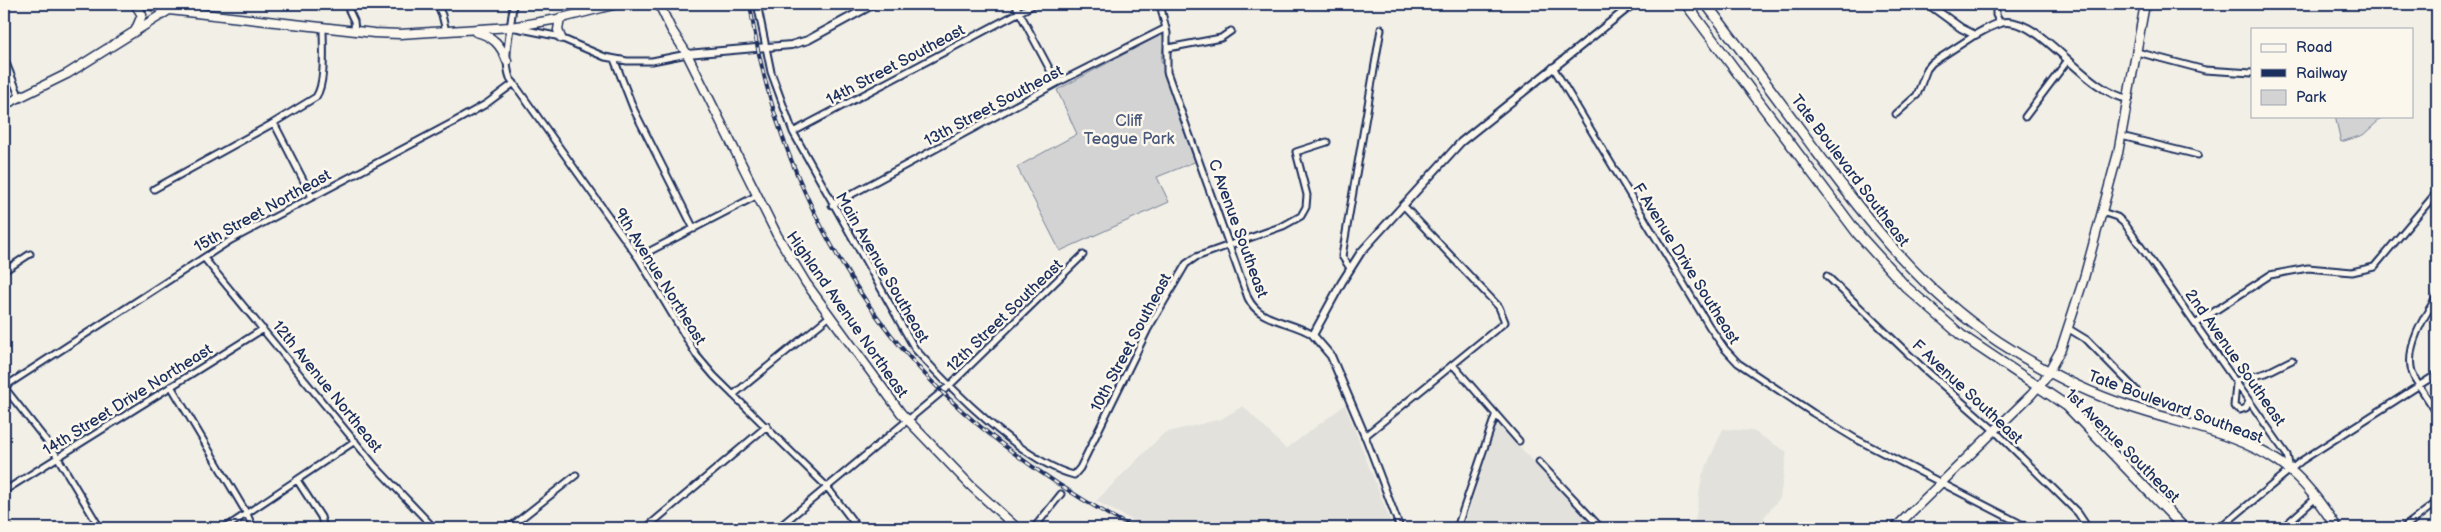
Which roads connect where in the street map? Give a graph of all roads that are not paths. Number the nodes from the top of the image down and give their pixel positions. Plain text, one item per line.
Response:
1 (135, 4) edge
2 (143, 4) edge
3 (178, 4) edge
4 (346, 4) edge
5 (437, 4) edge
6 (513, 4) edge
7 (617, 4) edge
8 (659, 4) edge
9 (874, 4) edge
10 (1015, 4) edge
11 (1036, 4) edge
12 (1160, 4) edge
13 (1633, 4) edge
14 (1686, 4) edge
15 (1706, 4) edge
16 (1928, 4) edge
17 (1996, 4) edge
18 (2145, 4) edge
19 (758, 8) dead end
20 (169, 10) junction
21 (1020, 12) junction
22 (560, 18) junction
23 (2000, 23) junction
24 (323, 27) junction
25 (510, 27) junction
26 (1166, 28) junction
27 (1381, 29) dead end
28 (470, 30) junction
29 (135, 31) junction
30 (355, 31) junction
31 (446, 31) junction
32 (1231, 31) dead end
33 (1975, 34) junction
34 (561, 38) junction
35 (1168, 48) junction
36 (767, 49) junction
37 (2137, 52) junction
38 (687, 54) junction
39 (4, 58) edge
40 (614, 59) junction
41 (2068, 60) junction
42 (507, 61) junction
43 (1553, 67) junction
44 (2251, 73) edge
45 (514, 83) junction
46 (1058, 83) junction
47 (20, 98) junction
48 (2129, 98) junction
49 (4, 105) edge
50 (1896, 114) dead end
51 (2025, 117) dead end
52 (274, 123) junction
53 (793, 132) junction
54 (2121, 136) junction
55 (1327, 142) dead end
56 (2198, 155) dead end
57 (154, 189) dead end
58 (2437, 192) edge
59 (756, 196) junction
60 (312, 197) junction
61 (832, 205) junction
62 (1403, 205) junction
63 (2102, 212) junction
64 (694, 229) junction
65 (1230, 245) junction
66 (30, 254) dead end
67 (1083, 255) dead end
68 (204, 258) junction
69 (639, 259) junction
70 (1350, 268) junction
71 (4, 270) edge
72 (1827, 276) dead end
73 (2437, 296) edge
74 (830, 316) junction
75 (2195, 324) junction
76 (264, 329) junction
77 (2069, 329) junction
78 (1313, 335) junction
79 (2292, 360) dead end
80 (1453, 365) junction
81 (2049, 371) junction
82 (2437, 374) edge
83 (2235, 381) junction
84 (950, 385) junction
85 (2420, 385) junction
86 (171, 386) junction
87 (2040, 386) junction
88 (4, 387) edge
89 (2136, 390) dead end
90 (733, 394) junction
91 (2249, 401) junction
92 (2437, 414) edge
93 (1495, 416) junction
94 (908, 421) junction
95 (767, 426) junction
96 (1995, 431) junction
97 (1365, 436) junction
98 (355, 441) junction
99 (1519, 441) dead end
100 (57, 457) junction
101 (1539, 462) dead end
102 (2290, 470) junction
103 (576, 475) dead end
104 (1074, 475) joint
105 (297, 480) junction
106 (1942, 483) junction
107 (827, 487) junction
108 (4, 490) edge
109 (1061, 494) dead end
110 (2316, 498) junction
111 (2437, 502) edge
112 (246, 514) junction
113 (4, 521) edge
114 (1009, 521) junction
115 (8, 528) edge
116 (100, 528) edge
117 (225, 528) edge
118 (253, 528) edge
119 (324, 528) edge
120 (434, 528) edge
121 (509, 528) edge
122 (646, 528) edge
123 (778, 528) edge
124 (858, 528) edge
125 (1002, 528) edge
126 (1017, 528) edge
127 (1034, 528) edge
128 (1400, 528) edge
129 (1456, 528) edge
130 (1601, 528) edge
131 (1895, 528) edge
132 (2029, 528) edge
133 (2089, 528) edge
134 (2184, 528) edge
135 (2220, 528) edge
136 (2282, 528) edge
137 (2337, 528) edge
138 (2403, 528) edge

1 - 29 main road
2 - 20 main road
3 - 20 street
4 - 30 street
5 - 31 street
6 - 25 street, 9th Avenue Northeast
7 - 22 main road
8 - 38 main road, Highland Avenue Northeast
9 - 36 street
10 - 21 street
11 - 21 street, 14th Street Southeast
12 - 26 street, C Avenue Southeast
13 - 43 street
14 - 87 main road, Tate Boulevard Southeast
15 - 81 main road, Tate Boulevard Southeast
16 - 33 street
17 - 23 street
18 - 37 main road
19 - 36 street, Main Avenue Southeast
20 - 24 main road
20 - 29 main road
21 - 46 street
21 - 53 street, 14th Street Southeast
22 - 25 main road
22 - 34 main road
23 - 33 street
23 - 41 street
24 - 30 main road
24 - 52 street
25 - 28 main road
25 - 34 street
25 - 42 street, 9th Avenue Northeast
26 - 35 street, C Avenue Southeast
26 - 46 street, 13th Street Southeast
27 - 70 street
28 - 31 main road
28 - 42 main road
29 - 47 main road
30 - 31 main road
32 - 35 street
33 - 50 street
34 - 40 street
35 - 65 street, C Avenue Southeast
36 - 38 street
36 - 53 street, Main Avenue Southeast
37 - 44 street
37 - 48 main road
38 - 40 street
38 - 59 main road, Highland Avenue Northeast
39 - 47 street
40 - 64 street
41 - 48 street
41 - 51 street
42 - 45 street, 9th Avenue Northeast
43 - 62 street
43 - 106 street, F Avenue Drive Southeast
45 - 60 street, 15th Street Northeast
45 - 69 street, 9th Avenue Northeast
46 - 61 street, 13th Street Southeast
47 - 49 main road
48 - 54 main road
52 - 57 street
52 - 60 street
53 - 61 street, Main Avenue Southeast
54 - 56 street
54 - 63 main road
55 - 65 street, 10th Street Southeast
58 - 75 street
59 - 64 street
59 - 74 main road, Highland Avenue Northeast
60 - 68 street, 15th Street Northeast
61 - 84 street, Main Avenue Southeast
62 - 70 street
62 - 80 street
63 - 75 street, 2nd Avenue Southeast
63 - 77 main road
64 - 69 street
65 - 78 street, C Avenue Southeast
65 - 104 street, 10th Street Southeast
66 - 71 street
67 - 84 street, 12th Street Southeast
68 - 76 street, 12th Avenue Northeast
68 - 88 street, 15th Street Northeast
69 - 90 street, 9th Avenue Northeast
70 - 78 street
72 - 96 street, F Avenue Southeast
73 - 85 street
74 - 90 street
74 - 94 main road, Highland Avenue Northeast
75 - 83 street, 2nd Avenue Southeast
76 - 86 street, 14th Street Drive Northeast
76 - 98 street, 12th Avenue Northeast
77 - 81 main road
77 - 89 street
78 - 97 street, C Avenue Southeast
79 - 83 street
80 - 93 street
80 - 97 street
81 - 87 main road
81 - 102 main road, Tate Boulevard Southeast
82 - 85 street
83 - 91 street, 2nd Avenue Southeast
83 - 91 street
84 - 94 street, 12th Street Southeast
84 - 104 street, Main Avenue Southeast
85 - 92 street
85 - 102 street
86 - 100 street, 14th Street Drive Northeast
86 - 112 street
87 - 96 main road
87 - 134 main road, 1st Avenue Southeast
88 - 100 street
90 - 95 street, 9th Avenue Northeast
91 - 102 street, 2nd Avenue Southeast
93 - 99 street
93 - 129 street
94 - 107 street, 12th Street Southeast
94 - 114 main road, Highland Avenue Northeast
95 - 107 street, 9th Avenue Northeast
95 - 122 street
96 - 106 main road
96 - 133 street, F Avenue Southeast
97 - 128 street, C Avenue Southeast
98 - 105 street
98 - 120 street, 12th Avenue Northeast
100 - 108 street, 14th Street Drive Northeast
100 - 116 street
101 - 130 street
102 - 110 main road, 2nd Avenue Southeast
102 - 135 street
103 - 121 street
105 - 112 street
105 - 119 street
106 - 131 main road
106 - 132 street, F Avenue Drive Southeast
107 - 123 street, 12th Street Southeast
107 - 124 street, 9th Avenue Northeast
109 - 127 street
110 - 136 street
110 - 137 main road, 2nd Avenue Southeast
111 - 138 street
112 - 117 street
112 - 118 street
113 - 115 street
114 - 125 street
114 - 126 main road, Highland Avenue Northeast

